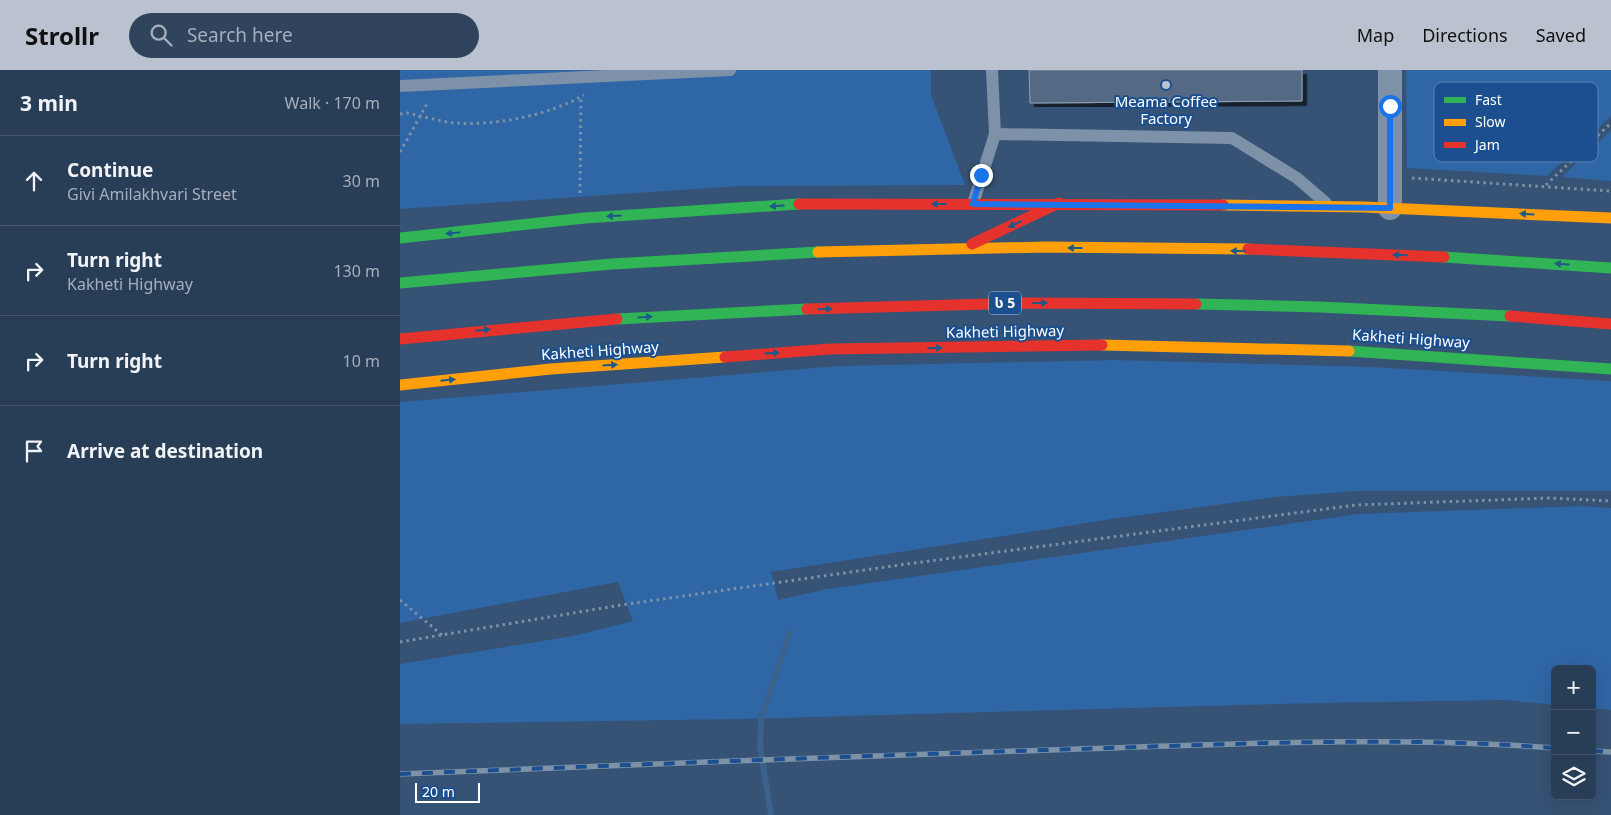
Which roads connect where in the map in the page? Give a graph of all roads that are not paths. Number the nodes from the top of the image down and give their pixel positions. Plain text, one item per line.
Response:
1 (730, 70) edge
2 (992, 70) edge
3 (1390, 70) edge
4 (575, 74) edge
5 (400, 86) edge
6 (994, 134) junction
7 (973, 204) junction
8 (1059, 204) junction
9 (1330, 207) junction
10 (1390, 208) junction
11 (1611, 218) edge
12 (400, 238) edge
13 (964, 248) junction
14 (1611, 268) edge
15 (400, 283) edge
16 (1555, 319) junction
17 (1611, 324) edge
18 (1611, 332) edge
19 (400, 339) edge
20 (1611, 369) edge
21 (400, 385) edge

1 - 4 lane
2 - 6 lane
3 - 10 street
4 - 5 lane
6 - 7 lane
6 - 9 lane
7 - 8 main road
7 -> 12 main road
8 - 9 main road
8 -> 13 main road
9 - 10 main road
11 -> 10 main road
14 -> 13 main road
13 - 15 main road
16 - 17 main road, Kakheti Highway / ს 5
16 - 18 main road
19 -> 16 main road, Kakheti Highway / ს 5
21 -> 20 main road, Kakheti Highway

